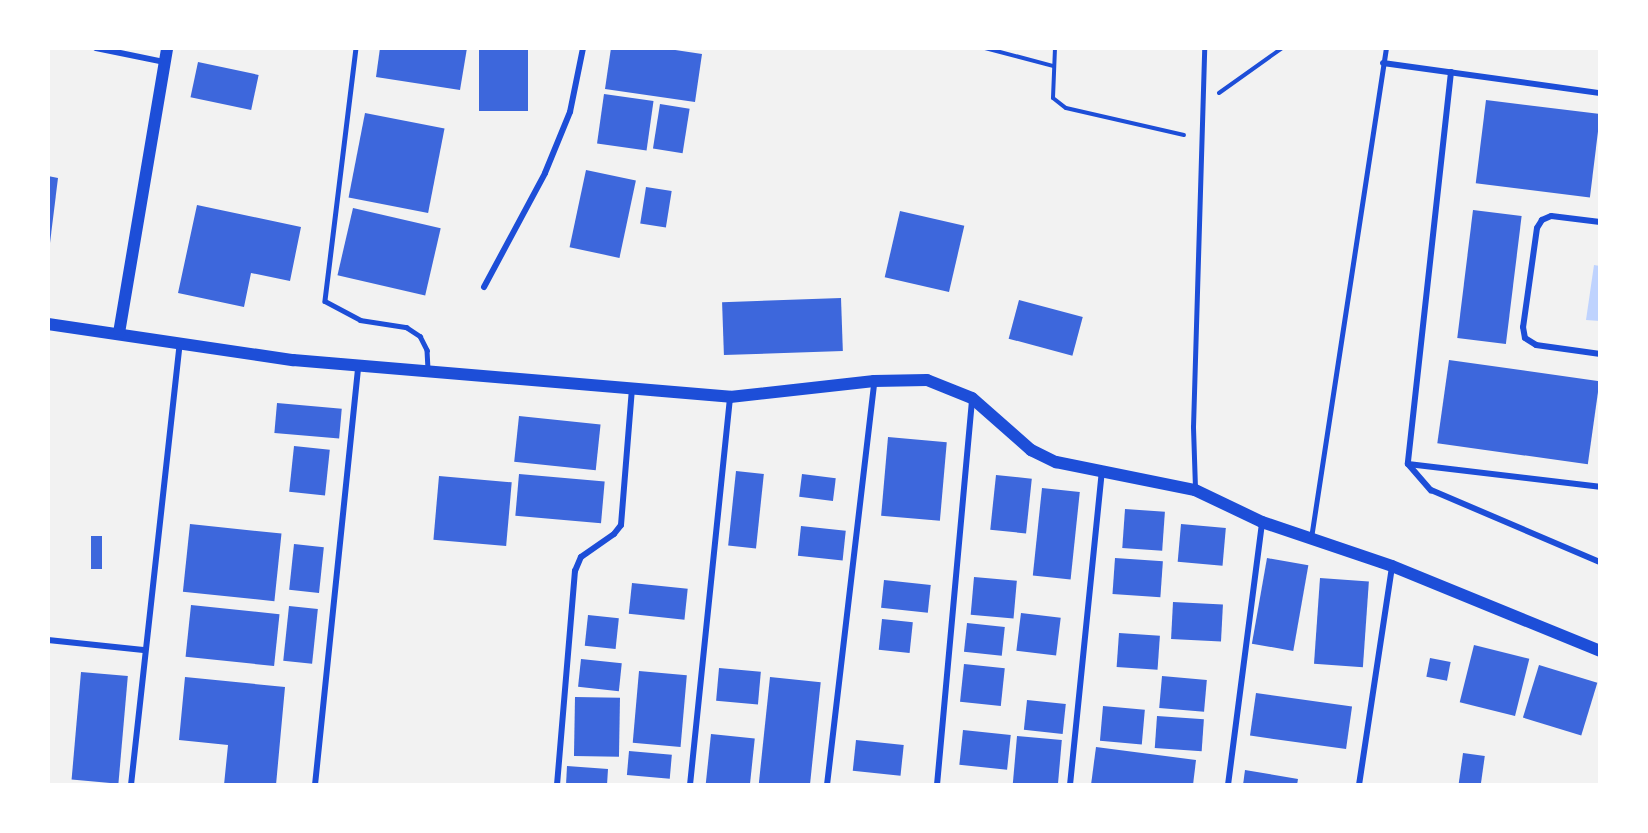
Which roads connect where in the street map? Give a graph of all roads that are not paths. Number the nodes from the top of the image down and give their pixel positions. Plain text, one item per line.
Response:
1 (96, 48) edge
2 (167, 48) edge
3 (356, 48) edge
4 (583, 48) edge
5 (1203, 48) edge
6 (1386, 48) edge
7 (164, 62) junction
8 (1383, 63) junction
9 (1451, 72) junction
10 (1600, 93) edge
11 (1600, 222) edge
12 (484, 287) dead end
13 (48, 324) edge
14 (119, 333) junction
15 (180, 341) junction
16 (1600, 354) edge
17 (358, 367) junction
18 (429, 372) junction
19 (874, 381) junction
20 (632, 389) junction
21 (730, 397) junction
22 (972, 398) junction
23 (1408, 464) junction
24 (1102, 471) junction
25 (1600, 487) edge
26 (1196, 490) junction
27 (1262, 522) junction
28 (1311, 538) junction
29 (1600, 562) edge
30 (1392, 566) junction
31 (48, 640) edge
32 (143, 650) junction
33 (1600, 651) edge
34 (130, 785) edge
35 (315, 785) edge
36 (557, 785) edge
37 (690, 785) edge
38 (827, 785) edge
39 (938, 785) edge
40 (1070, 785) edge
41 (1228, 785) edge
42 (1359, 785) edge

1 - 7 street
2 - 7 main road
3 - 18 lane
4 - 12 street
5 - 26 lane
6 - 8 lane
7 - 14 main road
8 - 9 street
8 - 28 lane
9 - 10 street
9 - 23 street
11 - 16 street
13 - 14 main road
14 - 15 main road
15 - 17 main road
15 - 32 street
17 - 18 main road
17 - 35 street
18 - 20 main road
19 - 21 main road
19 - 22 main road
19 - 38 street
20 - 21 main road
20 - 36 street
21 - 37 street
22 - 24 main road
22 - 39 street
23 - 25 street
23 - 29 street
24 - 26 main road
24 - 40 street
26 - 27 main road
27 - 28 main road
27 - 41 street
28 - 30 main road
30 - 33 main road
30 - 42 street
31 - 32 street
32 - 34 street

